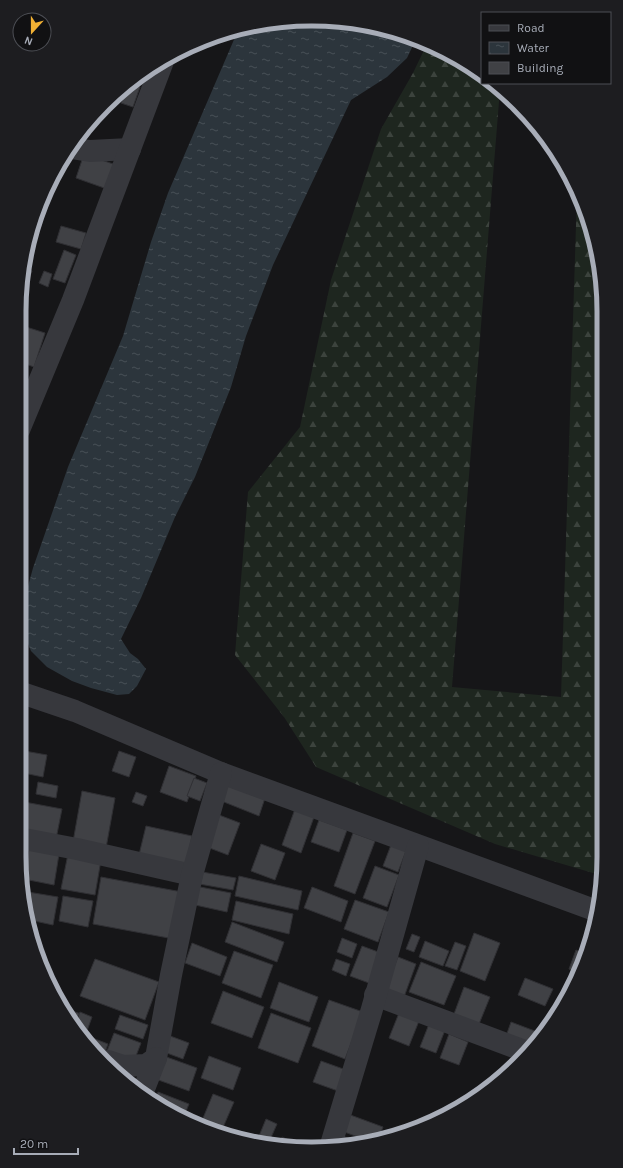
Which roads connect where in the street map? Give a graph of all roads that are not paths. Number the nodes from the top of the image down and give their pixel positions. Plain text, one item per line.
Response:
1 (160, 70) edge
2 (77, 149) edge
3 (130, 149) junction
4 (26, 415) edge
5 (26, 694) edge
6 (221, 773) junction
7 (26, 839) edge
8 (418, 846) junction
9 (192, 875) junction
10 (592, 909) edge
11 (375, 995) junction
12 (521, 1050) edge
13 (156, 1058) junction
14 (116, 1064) edge
15 (144, 1088) edge
16 (332, 1141) edge

1 - 3 street
2 - 3 street
3 - 4 street
5 - 6 street
6 - 8 street
6 - 9 street
7 - 9 street
8 - 10 street
8 - 11 street
9 - 13 street
11 - 12 street
11 - 16 street
13 - 14 street
13 - 15 street

